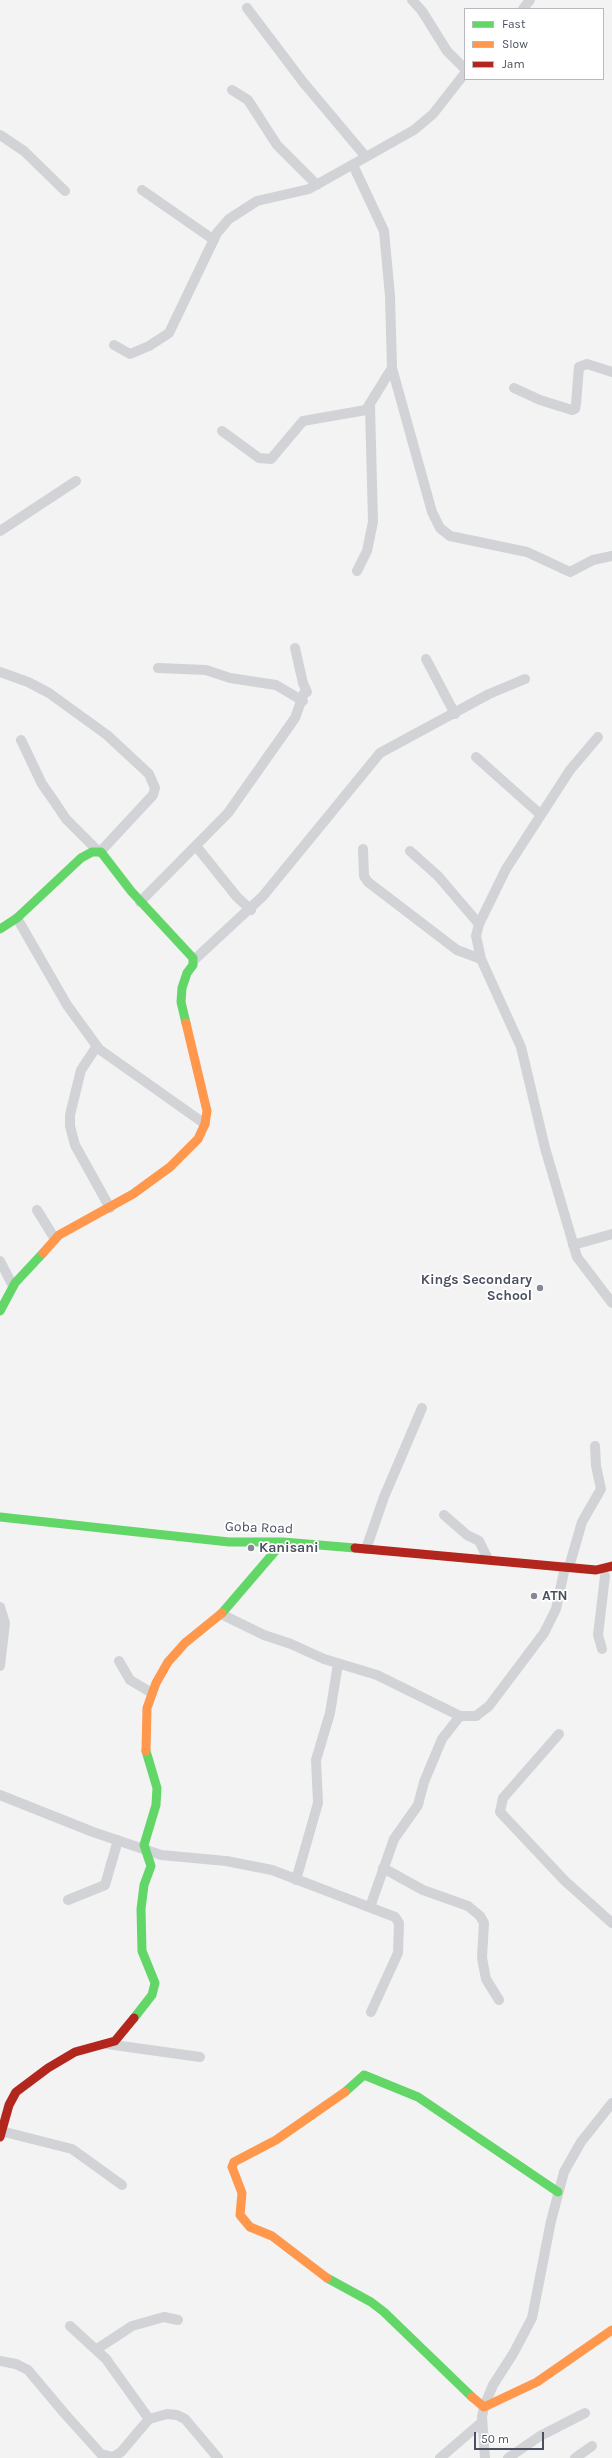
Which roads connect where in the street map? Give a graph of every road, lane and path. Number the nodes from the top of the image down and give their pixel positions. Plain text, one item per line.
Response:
1 (412, 0) edge
2 (247, 8) dead end
3 (464, 68) edge
4 (464, 74) edge
5 (232, 90) dead end
6 (0, 135) edge
7 (366, 157) junction
8 (352, 165) junction
9 (318, 185) junction
10 (142, 190) dead end
11 (65, 191) dead end
12 (214, 240) junction
13 (114, 345) dead end
14 (392, 368) junction
15 (612, 372) edge
16 (514, 388) dead end
17 (370, 406) junction
18 (222, 431) dead end
19 (76, 481) dead end
20 (0, 531) edge
21 (612, 556) edge
22 (357, 571) dead end
23 (295, 648) dead end
24 (426, 659) dead end
25 (158, 668) dead end
26 (0, 672) edge
27 (525, 679) dead end
28 (303, 701) junction
29 (455, 714) junction
30 (598, 737) dead end
31 (21, 740) dead end
32 (476, 757) dead end
33 (541, 815) junction
34 (196, 846) junction
35 (363, 849) dead end
36 (99, 851) junction
37 (410, 851) dead end
38 (140, 902) junction
39 (251, 910) junction
40 (17, 918) junction
41 (479, 924) junction
42 (0, 929) edge
43 (481, 959) junction
44 (194, 960) junction
45 (97, 1046) junction
46 (205, 1124) junction
47 (110, 1208) junction
48 (37, 1210) dead end
49 (612, 1234) edge
50 (55, 1239) junction
51 (573, 1245) junction
52 (0, 1261) edge
53 (13, 1286) junction
54 (612, 1303) edge
55 (0, 1311) edge
56 (422, 1408) dead end
57 (595, 1446) dead end
58 (444, 1515) dead end
59 (0, 1517) edge
60 (283, 1542) junction
61 (366, 1549) junction
62 (488, 1560) junction
63 (612, 1566) edge
64 (567, 1567) junction
65 (596, 1570) junction
66 (609, 1578) edge
67 (0, 1607) edge
68 (221, 1614) junction
69 (602, 1649) dead end
70 (119, 1661) dead end
71 (338, 1664) junction
72 (0, 1666) edge
73 (152, 1693) junction
74 (460, 1716) junction
75 (560, 1734) dead end
76 (0, 1795) edge
77 (118, 1840) junction
78 (144, 1848) junction
79 (383, 1868) junction
80 (296, 1880) junction
81 (68, 1900) dead end
82 (370, 1907) junction
83 (612, 1923) edge
84 (499, 2000) dead end
85 (371, 2012) dead end
86 (107, 2044) junction
87 (200, 2057) dead end
88 (612, 2103) edge
89 (0, 2132) edge
90 (122, 2184) dead end
91 (558, 2192) junction
92 (178, 2320) dead end
93 (70, 2326) dead end
94 (612, 2330) edge
95 (97, 2348) junction
96 (0, 2361) edge
97 (484, 2407) junction
98 (585, 2413) dead end
99 (149, 2419) junction
100 (482, 2422) junction
101 (592, 2446) dead end
102 (218, 2458) edge
103 (440, 2458) edge
104 (485, 2458) edge
105 (508, 2458) edge
106 (575, 2458) edge

1 - 3 street
2 - 7 street
4 - 7 street
5 - 9 street
6 - 11 street
7 - 8 street
8 - 9 street
8 - 14 street
9 - 12 street
10 - 12 street
12 - 13 street
14 - 17 street
14 - 21 street
15 - 16 street
17 - 18 street
17 - 22 street
19 - 20 street
23 - 28 street
24 - 29 street
25 - 28 street
26 - 36 street
27 - 29 street
28 - 34 street
29 - 39 street
30 - 33 street
31 - 36 street
32 - 33 street
33 - 41 street
34 - 38 street
34 - 39 street
35 - 43 street
36 - 38 street
36 - 40 street
37 - 41 street
38 - 44 street
39 - 44 street
40 - 42 street
40 - 45 street
41 - 43 street
43 - 51 street
44 - 46 street
45 - 46 street
45 - 47 street
46 - 47 street
47 - 50 street
48 - 50 street
49 - 51 street
50 - 53 street
51 - 54 street
52 - 53 street
53 - 55 street
56 - 61 street
57 - 64 street
58 - 62 street
59 - 60 street, Goba Road
60 - 61 street, Goba Road
60 - 68 street
61 - 62 street, Goba Road
62 - 64 street, Goba Road
63 - 65 street, Goba Road
64 - 65 street, Goba Road
64 - 74 street
65 - 66 street
66 - 69 street
67 - 72 street
68 - 71 street
68 - 73 street
70 - 73 street
71 - 74 street
71 - 80 street
73 - 78 street
74 - 79 street
75 - 83 street
76 - 77 street
77 - 78 street
77 - 81 street
78 - 80 street
78 - 86 street
79 - 82 street
79 - 84 street
80 - 82 street
82 - 85 street
86 - 87 street
86 - 89 street
88 - 91 street
89 - 90 street
91 - 97 street
91 - 97 street
92 - 95 street
93 - 95 street
94 - 97 street
95 - 99 street
96 - 99 street
97 - 100 street
98 - 105 street
99 - 102 street
100 - 103 street
100 - 104 street
101 - 106 street

